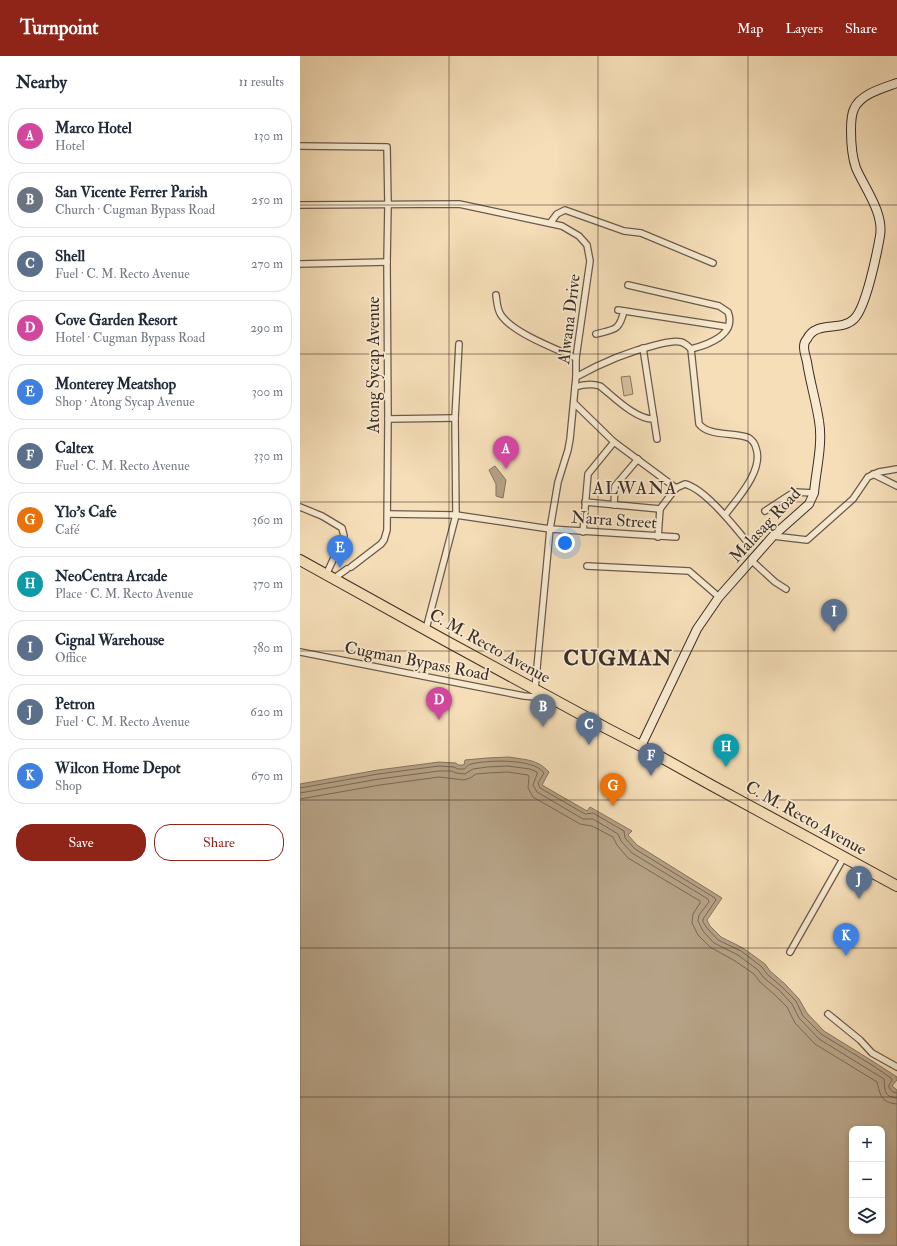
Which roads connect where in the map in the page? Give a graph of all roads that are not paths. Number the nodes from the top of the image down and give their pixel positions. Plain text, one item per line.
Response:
1 (897, 83) edge
2 (300, 146) edge
3 (300, 205) edge
4 (388, 205) junction
5 (551, 222) junction
6 (387, 262) junction
7 (713, 263) dead end
8 (300, 264) edge
9 (628, 284) dead end
10 (496, 295) dead end
11 (728, 328) junction
12 (596, 334) dead end
13 (459, 344) dead end
14 (642, 348) junction
15 (691, 349) junction
16 (576, 358) junction
17 (576, 377) junction
18 (575, 387) junction
19 (574, 403) junction
20 (455, 418) junction
21 (388, 419) junction
22 (654, 419) junction
23 (657, 439) dead end
24 (614, 442) junction
25 (638, 459) junction
26 (897, 469) edge
27 (873, 474) junction
28 (897, 486) edge
29 (676, 488) junction
30 (814, 493) junction
31 (585, 502) junction
32 (614, 505) junction
33 (300, 507) edge
34 (660, 509) junction
35 (765, 512) dead end
36 (388, 514) junction
37 (456, 515) junction
38 (725, 515) junction
39 (550, 529) junction
40 (583, 532) junction
41 (773, 536) junction
42 (658, 537) junction
43 (676, 538) dead end
44 (748, 543) dead end
45 (300, 560) edge
46 (751, 560) junction
47 (587, 566) dead end
48 (330, 577) junction
49 (786, 589) dead end
50 (719, 597) junction
51 (426, 629) junction
52 (300, 652) edge
53 (535, 689) junction
54 (552, 698) junction
55 (641, 746) junction
56 (844, 858) junction
57 (897, 886) edge
58 (790, 952) dead end
59 (828, 1014) dead end
60 (897, 1067) edge

1 - 30 street, Malasag Road
2 - 4 street, Atong Sycap Avenue
3 - 4 street, Alwana Drive
4 - 5 street, Alwana Drive
4 - 6 street, Atong Sycap Avenue
5 - 7 street
5 - 16 street, Alwana Drive
6 - 8 street
6 - 21 street, Atong Sycap Avenue
9 - 11 street
10 - 16 street
11 - 12 street
11 - 15 street
13 - 20 street
14 - 15 street
14 - 17 street
14 - 22 street
15 - 38 street
16 - 17 street, Alwana Drive
17 - 18 street, Alwana Drive
18 - 19 street, Alwana Drive
18 - 22 street
19 - 24 street
19 - 39 street, Alwana Drive
20 - 21 street
20 - 37 street
21 - 36 street, Atong Sycap Avenue
22 - 23 street
24 - 25 street
24 - 31 street
25 - 29 street
25 - 32 street
26 - 27 street
27 - 28 street
27 - 41 street
29 - 34 street
29 - 38 street
30 - 35 street
30 - 41 street, Malasag Road
31 - 32 street
31 - 40 street
32 - 34 street
33 - 48 street
34 - 42 street
36 - 37 street, Narra Street
36 - 48 street, Atong Sycap Avenue
37 - 39 street, Narra Street
37 - 51 street
38 - 44 street
39 - 40 street, Narra Street
39 - 53 street, Alwana Drive
40 - 42 street, Narra Street
41 - 46 street, Malasag Road
42 - 43 street, Narra Street
45 - 48 highway, C. M. Recto Avenue
46 - 49 street
46 - 50 street, Malasag Road
47 - 50 street
48 - 51 highway, C. M. Recto Avenue
50 - 55 street, Malasag Road
51 - 53 highway, C. M. Recto Avenue
52 - 54 street, Cugman Bypass Road
53 - 54 highway, C. M. Recto Avenue
54 - 55 highway, C. M. Recto Avenue
55 - 56 highway, C. M. Recto Avenue
56 - 57 highway, C. M. Recto Avenue
56 - 58 street
59 - 60 street

